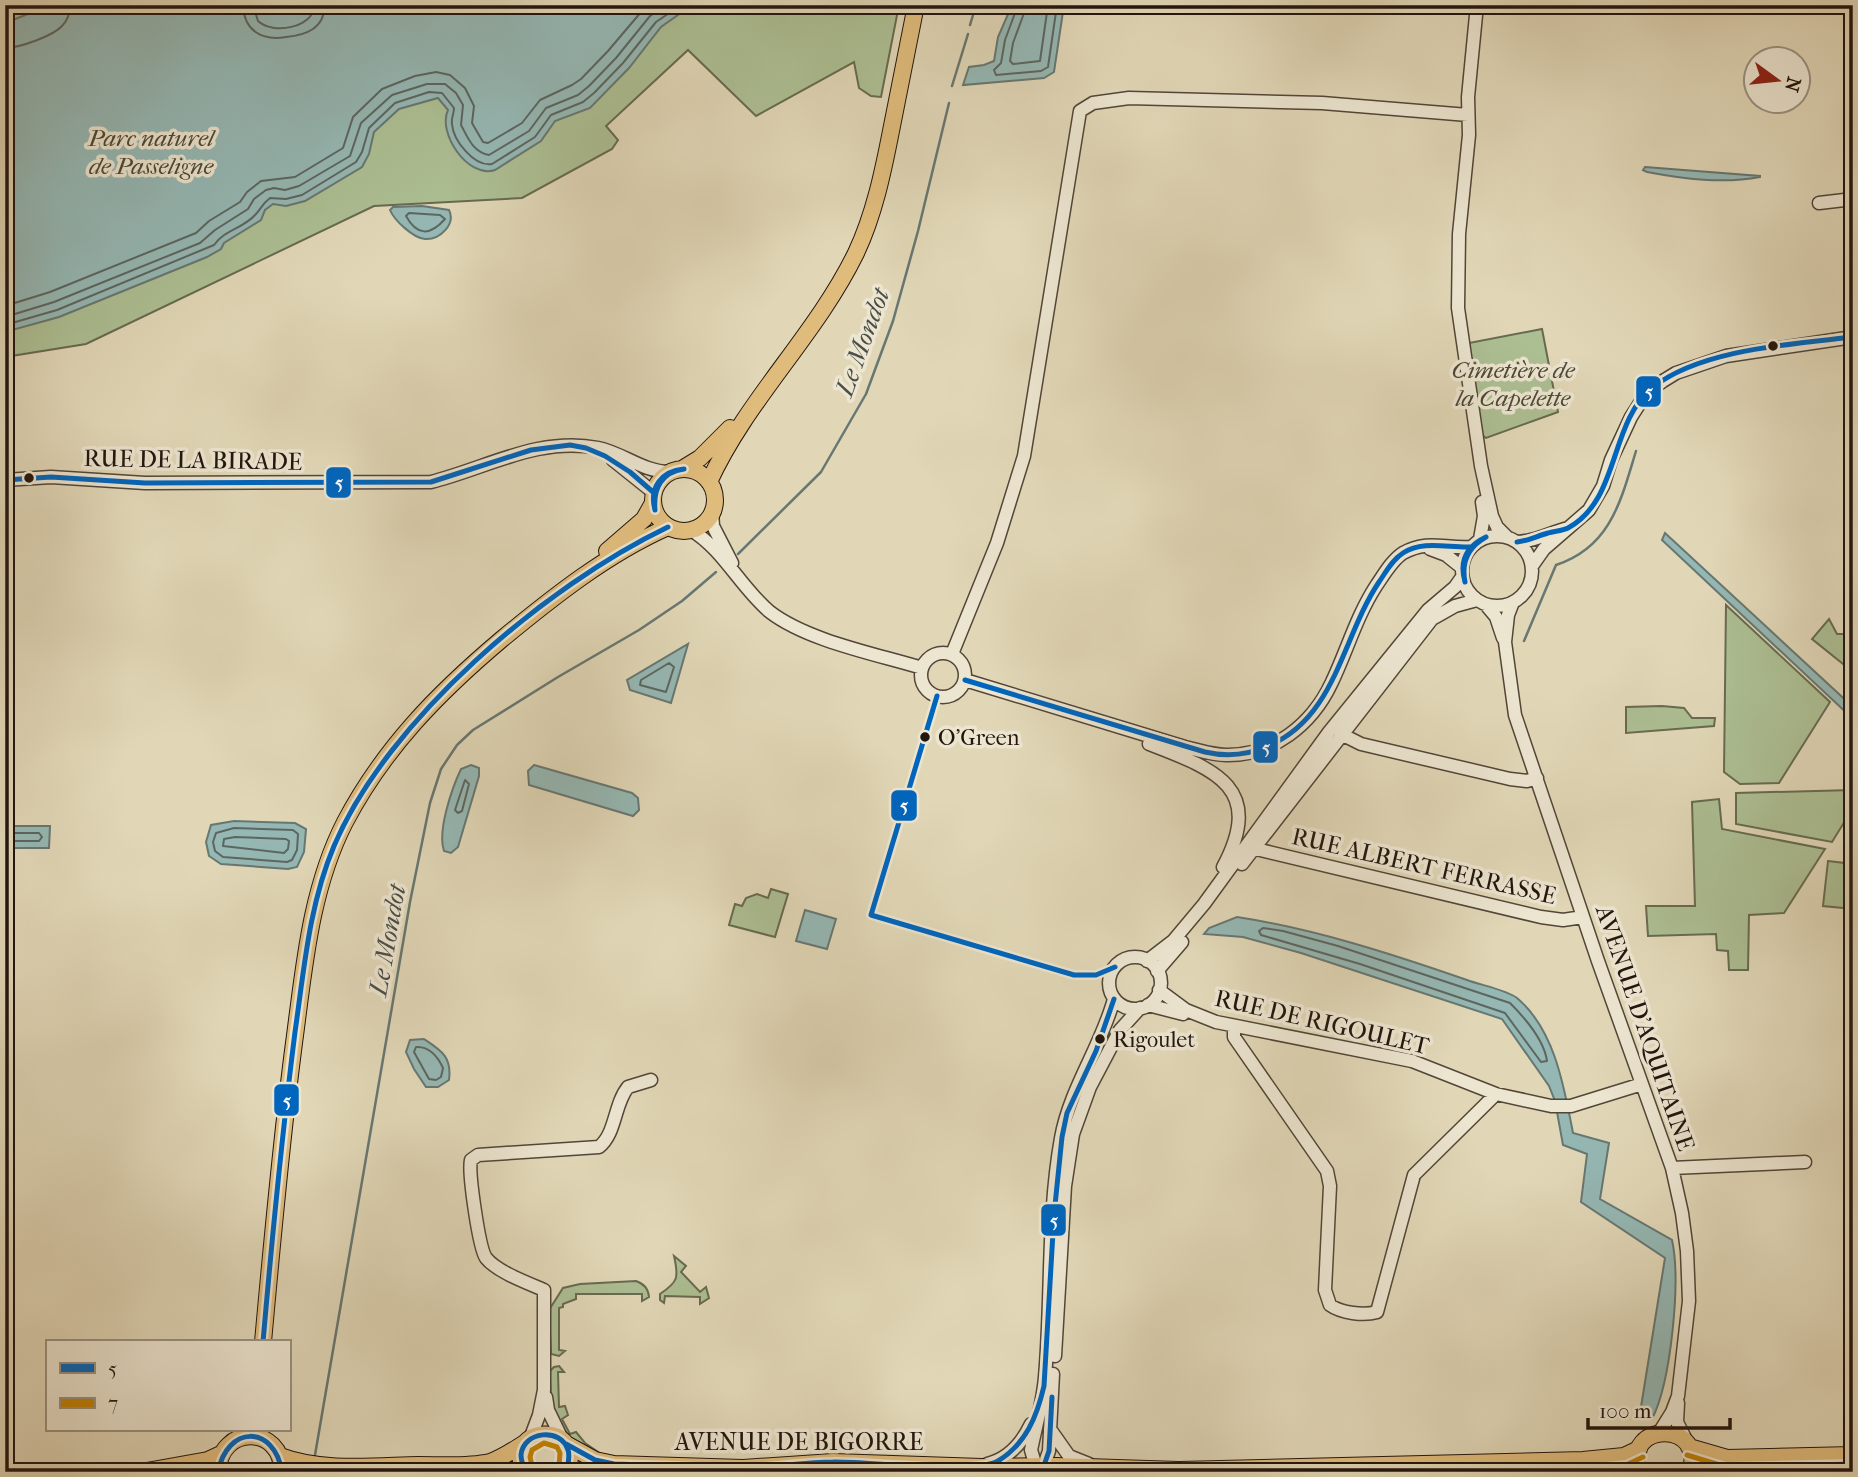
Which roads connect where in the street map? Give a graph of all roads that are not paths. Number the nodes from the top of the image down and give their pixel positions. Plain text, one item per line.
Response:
1 (916, 5) edge
2 (1479, 5) edge
3 (1468, 115) junction
4 (1853, 199) edge
5 (1819, 203) dead end
6 (1853, 337) edge
7 (775, 377) junction
8 (584, 446) junction
9 (676, 470) junction
10 (5, 480) edge
11 (709, 482) junction
12 (653, 498) junction
13 (712, 512) junction
14 (668, 527) junction
15 (1569, 528) junction
16 (697, 535) junction
17 (1512, 539) junction
18 (1476, 543) junction
19 (1420, 546) junction
20 (1532, 566) junction
21 (1462, 572) junction
22 (758, 601) junction
23 (1513, 602) junction
24 (547, 603) junction
25 (1481, 603) junction
26 (1505, 642) junction
27 (952, 654) junction
28 (922, 668) junction
29 (965, 681) junction
30 (1101, 722) junction
31 (1341, 734) junction
32 (1537, 778) junction
33 (1256, 849) junction
34 (1204, 904) junction
35 (1583, 917) junction
36 (1147, 961) junction
37 (1157, 971) junction
38 (1159, 990) junction
39 (1114, 999) junction
40 (1144, 1007) junction
41 (1204, 1018) junction
42 (1234, 1026) junction
43 (651, 1080) dead end
44 (1642, 1084) junction
45 (1496, 1094) junction
46 (1805, 1162) dead end
47 (1672, 1168) junction
48 (262, 1340) edge
49 (544, 1390) junction
50 (1678, 1396) junction
51 (1039, 1408) junction
52 (1050, 1429) junction
53 (1659, 1433) junction
54 (241, 1434) edge
55 (264, 1435) edge
56 (526, 1441) junction
57 (565, 1443) junction
58 (1689, 1446) junction
59 (1639, 1449) junction
60 (221, 1454) junction
61 (1853, 1455) edge
62 (1727, 1458) junction
63 (1592, 1460) junction
64 (281, 1464) edge
65 (972, 1467) junction
66 (159, 1468) junction
67 (873, 1469) edge
68 (1041, 1469) edge
69 (1162, 1469) junction
70 (1194, 1469) junction
71 (141, 1472) edge
72 (184, 1472) edge
73 (218, 1472) edge
74 (346, 1472) edge
75 (402, 1472) edge
76 (487, 1472) edge
77 (516, 1472) edge
78 (525, 1472) edge
79 (566, 1472) edge
80 (797, 1472) edge
81 (1144, 1472) edge
82 (1638, 1472) edge
83 (1692, 1472) edge

1 - 7 main road
2 - 3 street
3 - 17 street
3 - 18 street
3 - 27 street
4 - 5 street
6 - 15 street
7 - 9 main road
7 - 11 main road
8 - 9 street, RUE DE LA BIRADE
8 - 10 street, RUE DE LA BIRADE
8 - 12 street, RUE DE LA BIRADE
9 - 11 main road
9 - 12 main road
11 - 13 main road
12 - 14 main road
12 - 24 main road
13 - 16 main road
13 - 22 street
14 - 16 main road
14 - 24 main road
15 - 17 street
15 - 20 street
16 - 22 street
17 - 18 street
17 - 20 street
18 - 19 street
18 - 21 street
19 - 21 street
19 - 30 street
20 - 23 street
21 - 25 street
21 - 34 street
22 - 28 street
23 - 25 street
23 - 26 street, AVENUE D'AQUITAINE
24 - 48 main road
25 - 26 street, AVENUE D'AQUITAINE
25 - 31 street
26 - 32 street, AVENUE D'AQUITAINE
27 - 28 street
27 - 29 street
28 - 29 street
29 - 30 street
30 - 34 street
31 - 32 street
31 - 33 street
32 - 35 street, AVENUE D'AQUITAINE
33 - 35 street, RUE ALBERT FERRASSE
33 - 37 street
34 - 36 street
35 - 44 street, AVENUE D'AQUITAINE
36 - 37 street
36 - 39 street
37 - 38 street
38 - 40 street
38 - 41 street, RUE DE RIGOULET
39 - 40 street
39 - 51 street
40 - 41 street
40 - 52 street
41 - 42 street, RUE DE RIGOULET
42 - 45 street, RUE DE RIGOULET
42 - 45 street
43 - 49 street
44 - 45 street, RUE DE RIGOULET
44 - 47 street, AVENUE D'AQUITAINE
46 - 47 street
47 - 50 street, AVENUE D'AQUITAINE
49 - 56 street
49 - 57 street
50 - 53 street, AVENUE D'AQUITAINE
50 - 58 street
51 - 65 street
51 - 68 street
52 - 68 street
52 - 70 street
53 - 58 main road
53 - 59 main road
54 - 55 main road
54 - 60 main road
55 - 64 main road
56 - 57 main road
56 - 64 main road
56 - 78 main road
57 - 67 main road, AVENUE DE BIGORRE
57 - 79 main road
58 - 62 main road
58 - 83 main road
59 - 63 main road, AVENUE DE BIGORRE
59 - 82 main road
60 - 66 main road
60 - 73 main road
61 - 62 main road
62 - 83 main road
63 - 70 main road, AVENUE DE BIGORRE
63 - 82 main road, AVENUE DE BIGORRE
65 - 67 main road, AVENUE DE BIGORRE
65 - 68 main road, AVENUE DE BIGORRE
66 - 71 main road
66 - 72 main road
67 - 80 main road
68 - 69 main road, AVENUE DE BIGORRE
69 - 70 main road, AVENUE DE BIGORRE
69 - 81 main road, AVENUE DE BIGORRE
74 - 75 main road
76 - 77 main road

